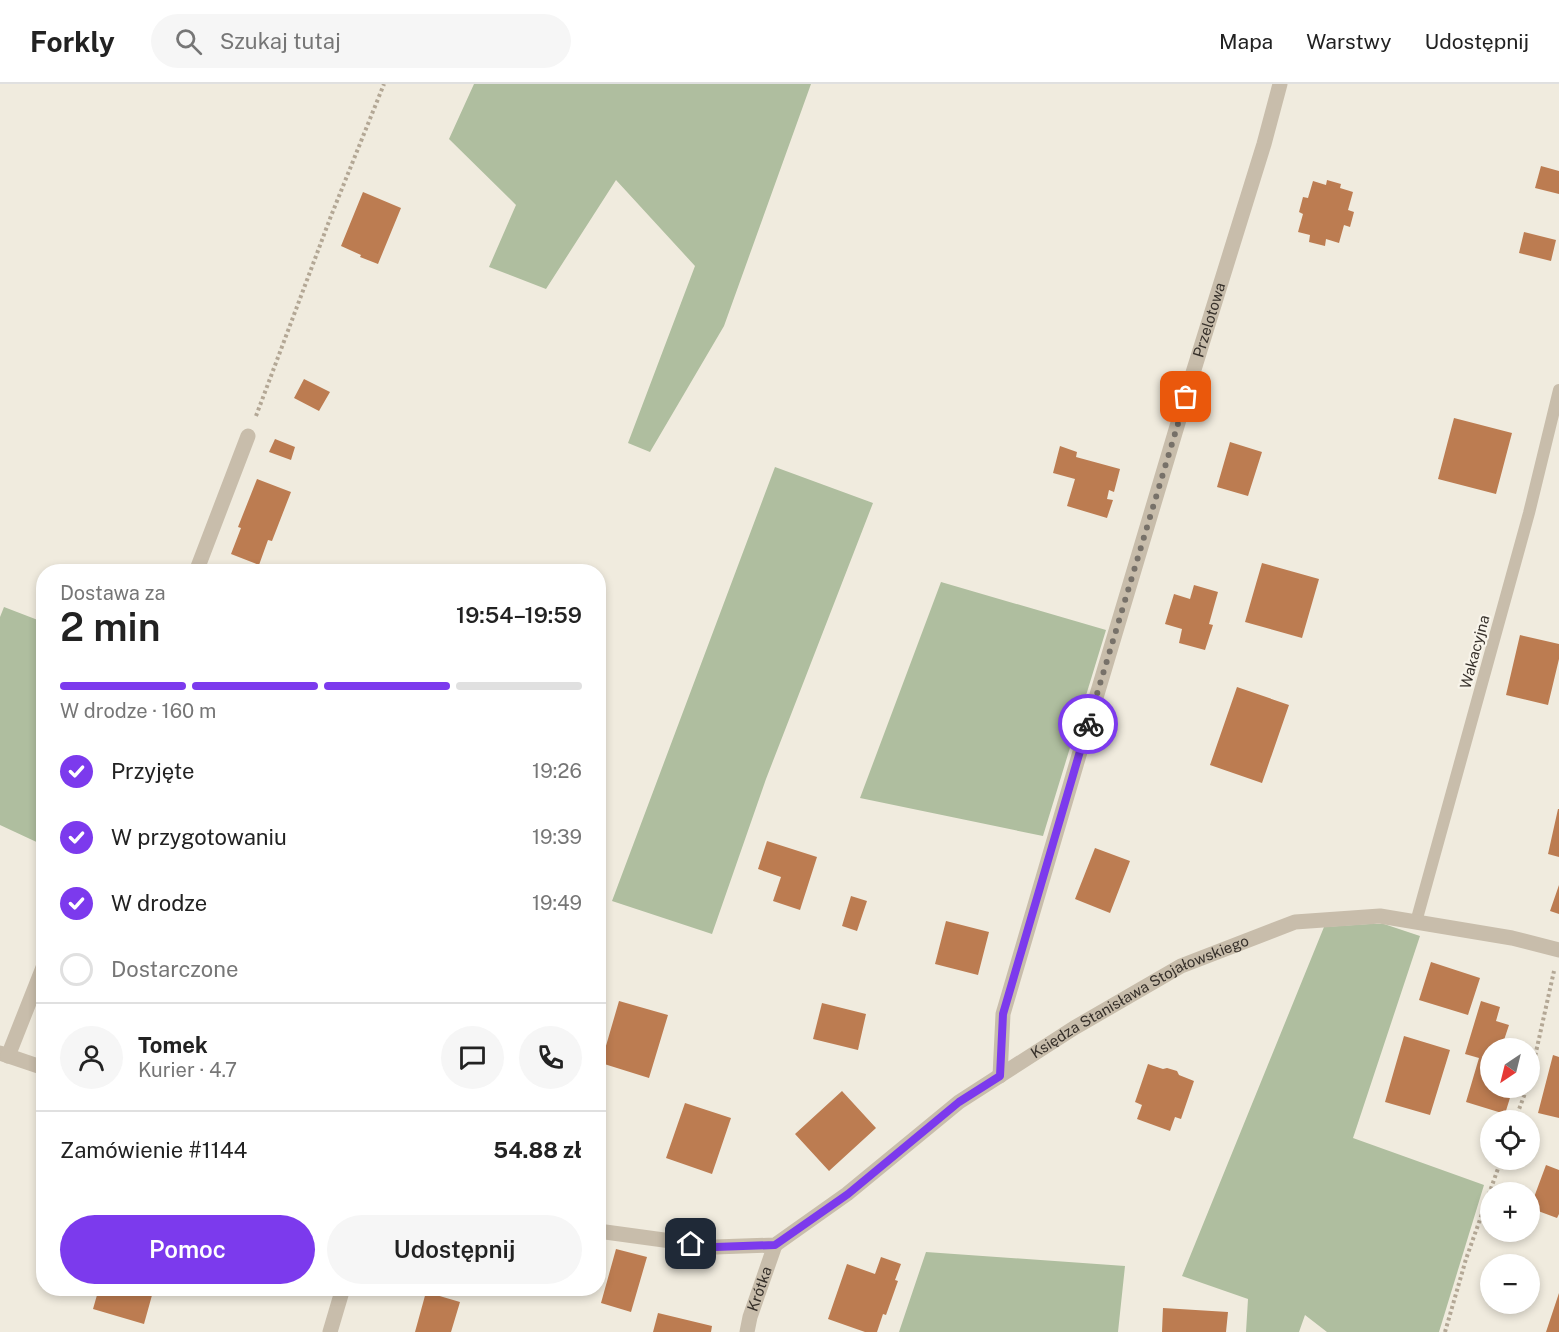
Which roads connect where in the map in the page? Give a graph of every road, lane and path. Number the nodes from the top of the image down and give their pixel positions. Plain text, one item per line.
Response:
1 (384, 84) edge
2 (1280, 84) edge
3 (1559, 390) edge
4 (248, 436) joint
5 (199, 564) edge
6 (1416, 922) junction
7 (1559, 950) edge
8 (36, 983) edge
9 (1539, 1038) edge
10 (4, 1054) edge
11 (36, 1065) edge
12 (1000, 1076) junction
13 (1497, 1170) edge
14 (606, 1232) edge
15 (775, 1245) junction
16 (341, 1296) edge
17 (330, 1332) edge
18 (747, 1332) edge
19 (1445, 1332) edge

1 - 4 path
2 - 12 street, Przelotowa
3 - 6 lane, Wakacyjna
4 - 5 street
6 - 7 street, Księdza Stanisława Stojałowskiego
6 - 12 street, Księdza Stanisława Stojałowskiego
7 - 9 path
8 - 10 street
10 - 11 street
12 - 15 street, Księdza Stanisława Stojałowskiego
13 - 19 path
14 - 15 street
15 - 18 street, Krótka
16 - 17 street

